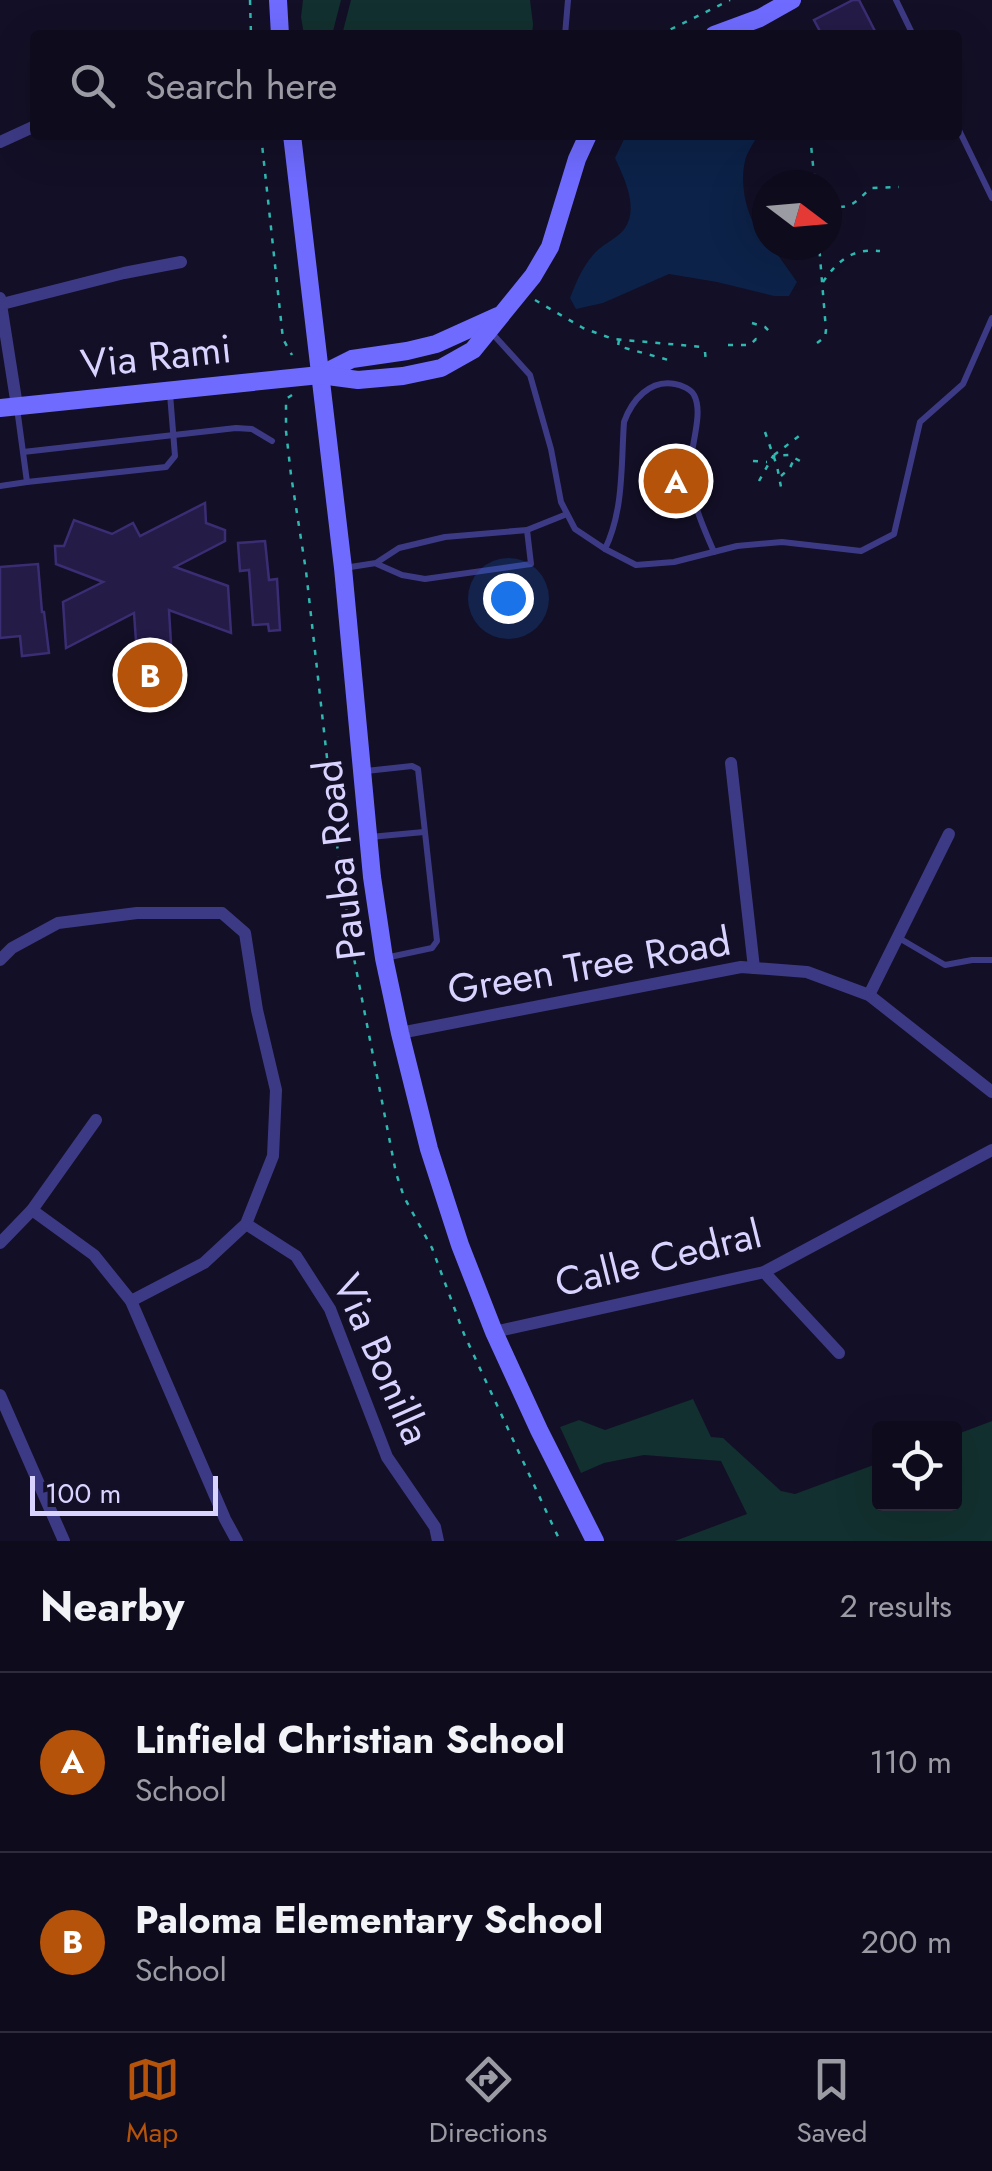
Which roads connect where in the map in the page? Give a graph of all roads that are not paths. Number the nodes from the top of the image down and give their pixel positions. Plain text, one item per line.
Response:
1 (278, 0) edge
2 (568, 0) edge
3 (792, 0) edge
4 (896, 0) edge
5 (280, 30) edge
6 (565, 30) edge
7 (728, 30) edge
8 (911, 30) edge
9 (30, 128) edge
10 (962, 136) edge
11 (293, 140) edge
12 (586, 140) edge
13 (0, 142) edge
14 (992, 198) edge
15 (181, 262) dead end
16 (1, 301) edge
17 (505, 313) junction
18 (992, 318) edge
19 (490, 330) junction
20 (320, 375) junction
21 (170, 390) junction
22 (8, 407) edge
23 (174, 436) junction
24 (272, 441) dead end
25 (23, 452) junction
26 (27, 482) junction
27 (0, 486) edge
28 (567, 514) junction
29 (527, 530) junction
30 (605, 549) junction
31 (714, 552) junction
32 (376, 563) junction
33 (343, 568) junction
34 (731, 763) dead end
35 (363, 772) junction
36 (424, 832) junction
37 (949, 834) dead end
38 (368, 838) junction
39 (898, 937) junction
40 (1, 955) edge
41 (384, 958) junction
42 (992, 960) edge
43 (754, 968) junction
44 (869, 996) junction
45 (400, 1033) junction
46 (992, 1092) edge
47 (96, 1120) dead end
48 (992, 1150) edge
49 (32, 1210) junction
50 (246, 1224) junction
51 (0, 1243) edge
52 (764, 1272) junction
53 (131, 1302) junction
54 (494, 1332) junction
55 (838, 1353) dead end
56 (0, 1395) edge
57 (64, 1541) edge
58 (237, 1541) edge
59 (438, 1541) edge
60 (596, 1541) edge

1 - 5 main road
2 - 6 lane
3 - 7 main road
4 - 8 lane
9 - 13 street
10 - 14 lane
11 - 20 main road, Pauba Road
12 - 17 main road
15 - 16 street
16 - 22 street
17 - 19 main road
17 - 20 main road
18 - 31 lane
19 - 20 main road
19 - 28 lane
20 - 21 main road, Via Rami
20 - 33 main road, Pauba Road
21 - 22 main road, Via Rami
21 - 23 lane
22 - 25 lane
23 - 24 lane
23 - 25 lane
23 - 26 lane
25 - 26 lane
26 - 27 lane
28 - 29 lane
28 - 30 lane
29 - 32 lane
29 - 32 lane
30 - 31 lane
30 - 31 lane
32 - 33 lane
33 - 35 main road, Pauba Road
34 - 43 street
35 - 36 lane
35 - 38 main road, Pauba Road
36 - 38 lane
36 - 41 lane
37 - 39 street
38 - 41 main road, Pauba Road
39 - 42 lane
39 - 44 street
40 - 50 street
41 - 45 main road, Pauba Road
43 - 44 street, Green Tree Road
43 - 45 street, Green Tree Road
44 - 46 street, Green Tree Road
45 - 54 main road, Pauba Road
47 - 49 street
48 - 52 street, Calle Cedral
49 - 51 street
49 - 53 street
50 - 53 street
50 - 59 street, Via Bonilla
52 - 54 street, Calle Cedral
52 - 55 street
53 - 58 street
54 - 60 main road, Pauba Road
56 - 57 street

